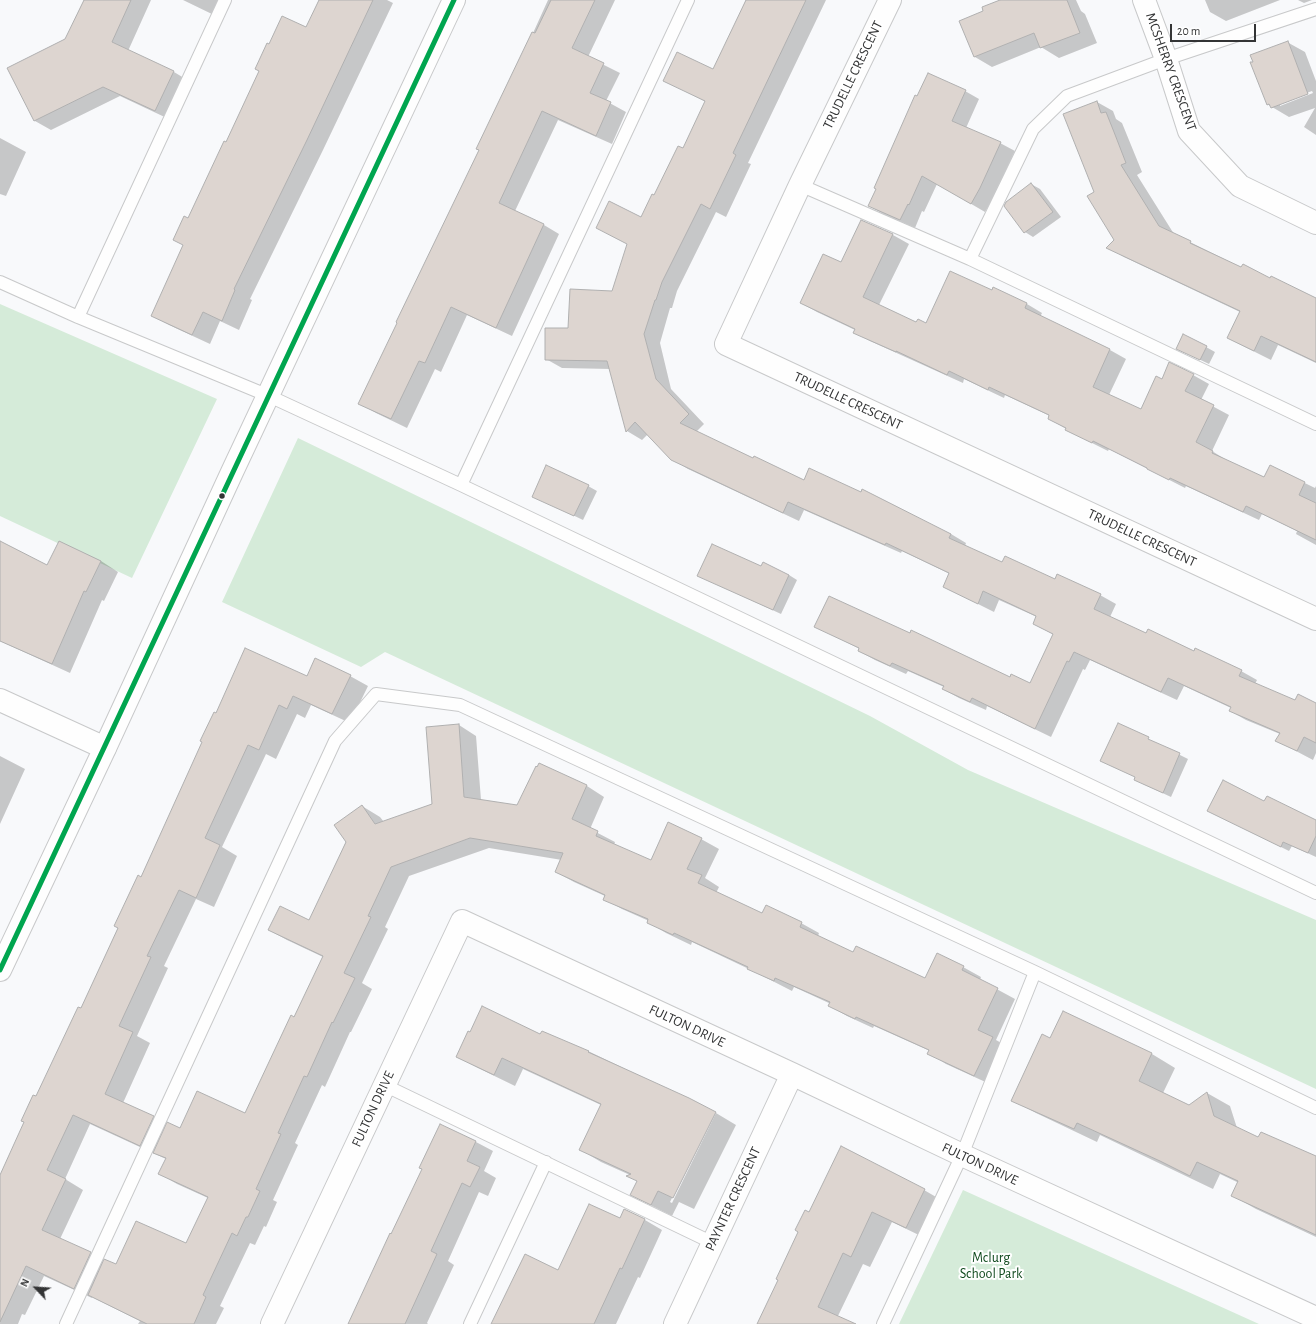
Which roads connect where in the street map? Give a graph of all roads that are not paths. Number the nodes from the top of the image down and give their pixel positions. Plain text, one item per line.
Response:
1 (225, 0) edge
2 (454, 0) edge
3 (688, 0) edge
4 (890, 0) edge
5 (1144, 0) edge
6 (1313, 14) edge
7 (1166, 59) junction
8 (800, 185) junction
9 (1316, 223) edge
10 (970, 259) junction
11 (0, 282) edge
12 (78, 317) junction
13 (269, 396) junction
14 (1316, 424) edge
15 (461, 485) junction
16 (1316, 619) edge
17 (0, 700) edge
18 (106, 748) junction
19 (1316, 893) edge
20 (0, 970) edge
21 (1035, 972) junction
22 (792, 1074) junction
23 (384, 1086) junction
24 (1316, 1108) edge
25 (962, 1155) junction
26 (546, 1162) junction
27 (713, 1243) junction
28 (1316, 1318) edge
29 (66, 1324) edge
30 (272, 1324) edge
31 (470, 1324) edge
32 (675, 1324) edge
33 (883, 1324) edge

1 - 12 lane
2 - 13 street
3 - 15 lane
4 - 8 street, TRUDELLE CRESCENT
5 - 7 street, MCSHERRY CRESCENT
6 - 7 lane
7 - 9 street, MCSHERRY CRESCENT
7 - 10 lane
8 - 10 lane
8 - 16 street, TRUDELLE CRESCENT
10 - 14 lane
11 - 12 lane
12 - 13 lane
13 - 15 lane
13 - 18 street
15 - 19 lane
17 - 18 street
18 - 20 street
21 - 24 lane
21 - 25 lane
21 - 29 lane
22 - 23 street, FULTON DRIVE
22 - 25 street, FULTON DRIVE
22 - 27 street, PAYNTER CRESCENT
23 - 26 lane
23 - 30 street, FULTON DRIVE
25 - 28 street, FULTON DRIVE
25 - 33 lane
26 - 27 lane
26 - 31 lane
27 - 32 street, PAYNTER CRESCENT

